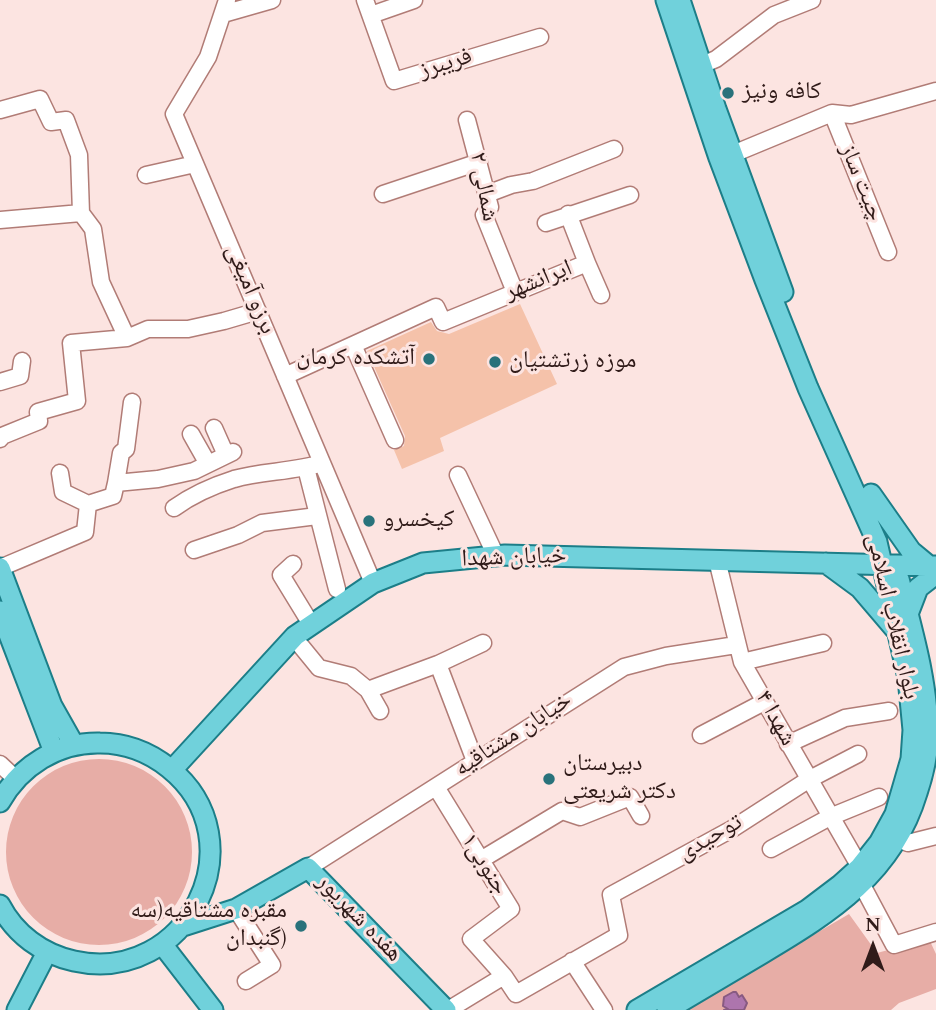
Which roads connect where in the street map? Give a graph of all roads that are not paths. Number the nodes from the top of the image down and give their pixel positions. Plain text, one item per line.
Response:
1 (272, 0) edge
2 (414, 0) edge
3 (666, 0) edge
4 (680, 0) edge
5 (812, 0) edge
6 (225, 7) edge
7 (368, 8) edge
8 (540, 37) dead end
9 (702, 65) junction
10 (936, 91) edge
11 (0, 110) edge
12 (832, 113) junction
13 (467, 120) dead end
14 (614, 149) dead end
15 (733, 154) junction
16 (478, 162) junction
17 (195, 164) junction
18 (146, 175) dead end
19 (383, 194) dead end
20 (487, 194) junction
21 (630, 195) dead end
22 (82, 213) junction
23 (568, 214) junction
24 (0, 220) edge
25 (546, 223) dead end
26 (888, 252) dead end
27 (587, 262) junction
28 (515, 292) junction
29 (601, 295) dead end
30 (258, 311) junction
31 (127, 338) junction
32 (353, 345) junction
33 (22, 361) dead end
34 (285, 376) junction
35 (0, 382) edge
36 (132, 402) dead end
37 (214, 428) dead end
38 (1, 434) edge
39 (191, 434) dead end
40 (395, 440) dead end
41 (846, 457) junction
42 (322, 463) junction
43 (201, 467) junction
44 (306, 468) junction
45 (60, 473) dead end
46 (458, 475) dead end
47 (116, 482) junction
48 (208, 489) junction
49 (867, 501) junction
50 (88, 504) junction
51 (174, 508) dead end
52 (317, 516) junction
53 (194, 550) dead end
54 (496, 556) junction
55 (717, 560) junction
56 (825, 563) junction
57 (293, 564) dead end
58 (846, 564) junction
59 (890, 565) junction
60 (0, 568) edge
61 (934, 569) edge
62 (373, 583) junction
63 (337, 589) dead end
64 (0, 611) edge
65 (908, 614) junction
66 (312, 624) junction
67 (898, 633) junction
68 (483, 643) dead end
69 (823, 643) dead end
70 (736, 645) junction
71 (301, 646) dead end
72 (742, 662) junction
73 (438, 664) junction
74 (368, 690) junction
75 (764, 702) junction
76 (380, 710) dead end
77 (889, 711) dead end
78 (701, 736) dead end
79 (932, 736) edge
80 (788, 744) junction
81 (74, 745) junction
82 (54, 752) junction
83 (858, 754) dead end
84 (475, 761) junction
85 (0, 764) edge
86 (172, 770) junction
87 (16, 779) junction
88 (808, 780) junction
89 (436, 787) junction
90 (878, 797) dead end
91 (0, 802) edge
92 (641, 816) dead end
93 (830, 817) junction
94 (936, 836) edge
95 (898, 839) junction
96 (771, 849) dead end
97 (479, 861) junction
98 (308, 868) junction
99 (861, 876) junction
100 (0, 905) edge
101 (236, 909) junction
102 (183, 926) junction
103 (935, 934) edge
104 (162, 944) junction
105 (47, 952) junction
106 (572, 961) junction
107 (503, 976) junction
108 (246, 981) dead end
109 (17, 1010) edge
110 (213, 1010) edge
111 (447, 1010) edge
112 (604, 1010) edge
113 (637, 1010) edge
114 (667, 1010) edge

1 - 6 street
2 - 7 street
3 - 41 main road, بلوار انقلاب اسلامی
4 - 9 main road, بلوار انقلاب اسلامی
5 - 9 street
6 - 17 street, برزو آمیغی
7 - 8 street, فریبرز
9 - 15 main road, بلوار انقلاب اسلامی
10 - 12 street
11 - 22 street
12 - 15 street
12 - 26 street, چیت ساز
13 - 16 street, ۲ شمالی
14 - 20 street
15 - 41 main road, بلوار انقلاب اسلامی
16 - 19 street
16 - 20 street, ۲ شمالی
17 - 18 street
17 - 30 street, برزو آمیغی
20 - 28 street, ۲ شمالی
21 - 23 street
22 - 24 street
22 - 31 street
23 - 25 street
23 - 27 street, ایرانشهر
27 - 28 street, ایرانشهر
27 - 29 street
28 - 32 street, ایرانشهر
30 - 31 street
30 - 34 street, برزو آمیغی
31 - 38 street
32 - 34 street
32 - 40 street
33 - 35 street
34 - 42 street, برزو آمیغی
36 - 47 street
37 - 43 street
39 - 43 street
41 - 49 main road, بلوار انقلاب اسلامی
42 - 44 street
42 - 62 street, برزو آمیغی
43 - 47 street
43 - 48 street
44 - 48 street
44 - 52 street
45 - 50 street
46 - 54 street
47 - 50 street
48 - 51 street
49 - 58 main road
49 - 59 main road, بلوار انقلاب اسلامی
49 - 61 main road
50 - 60 street
52 - 53 street
52 - 63 street
54 - 55 main road, خیابان شهدا
54 - 62 main road, خیابان شهدا
55 - 56 main road, خیابان شهدا
55 - 70 street, شهدا ۴
56 - 58 main road, خیابان شهدا
56 - 67 main road
57 - 66 street
58 - 59 main road, خیابان شهدا
59 - 61 main road, خیابان شهدا
59 - 65 main road, بلوار انقلاب اسلامی
59 - 67 main road, بلوار انقلاب اسلامی
60 - 81 main road
61 - 65 main road
62 - 66 main road, خیابان شهدا
64 - 82 main road
65 - 79 main road, بلوار انقلاب اسلامی
66 - 86 main road, خیابان شهدا
67 - 99 main road, بلوار انقلاب اسلامی
68 - 73 street
69 - 72 street
70 - 72 street, شهدا ۴
70 - 84 street, خیابان مشتاقیه
71 - 74 street
72 - 75 street, شهدا ۴
73 - 74 street
73 - 84 street
74 - 76 street
75 - 78 street
75 - 80 street, شهدا ۴
77 - 80 street
79 - 95 main road, بلوار انقلاب اسلامی
80 - 88 street, شهدا ۴
81 - 82 main road
81 - 86 main road
82 - 87 main road
83 - 88 street, توحیدی
84 - 89 street, خیابان مشتاقیه
85 - 87 street
86 - 102 main road
87 - 91 main road
88 - 93 street, شهدا ۴
88 - 106 street, توحیدی
89 - 97 street, جنوبی۱
89 - 98 street, خیابان مشتاقیه
90 - 93 street
92 - 97 street
93 - 96 street
93 - 99 street, شهدا ۴
94 - 95 street
95 - 99 main road, بلوار انقلاب اسلامی
97 - 107 street, جنوبی۱
98 - 101 main road, هفده شهریور
98 - 111 main road, هفده شهریور
99 - 103 street, شهدا ۴
99 - 113 main road, بلوار انقلاب اسلامی
99 - 114 main road, بلوار انقلاب اسلامی
100 - 105 main road
101 - 102 main road, هفده شهریور
101 - 108 street
102 - 104 main road
104 - 105 main road
104 - 110 main road
105 - 109 main road
106 - 107 street
106 - 112 street
107 - 111 street

